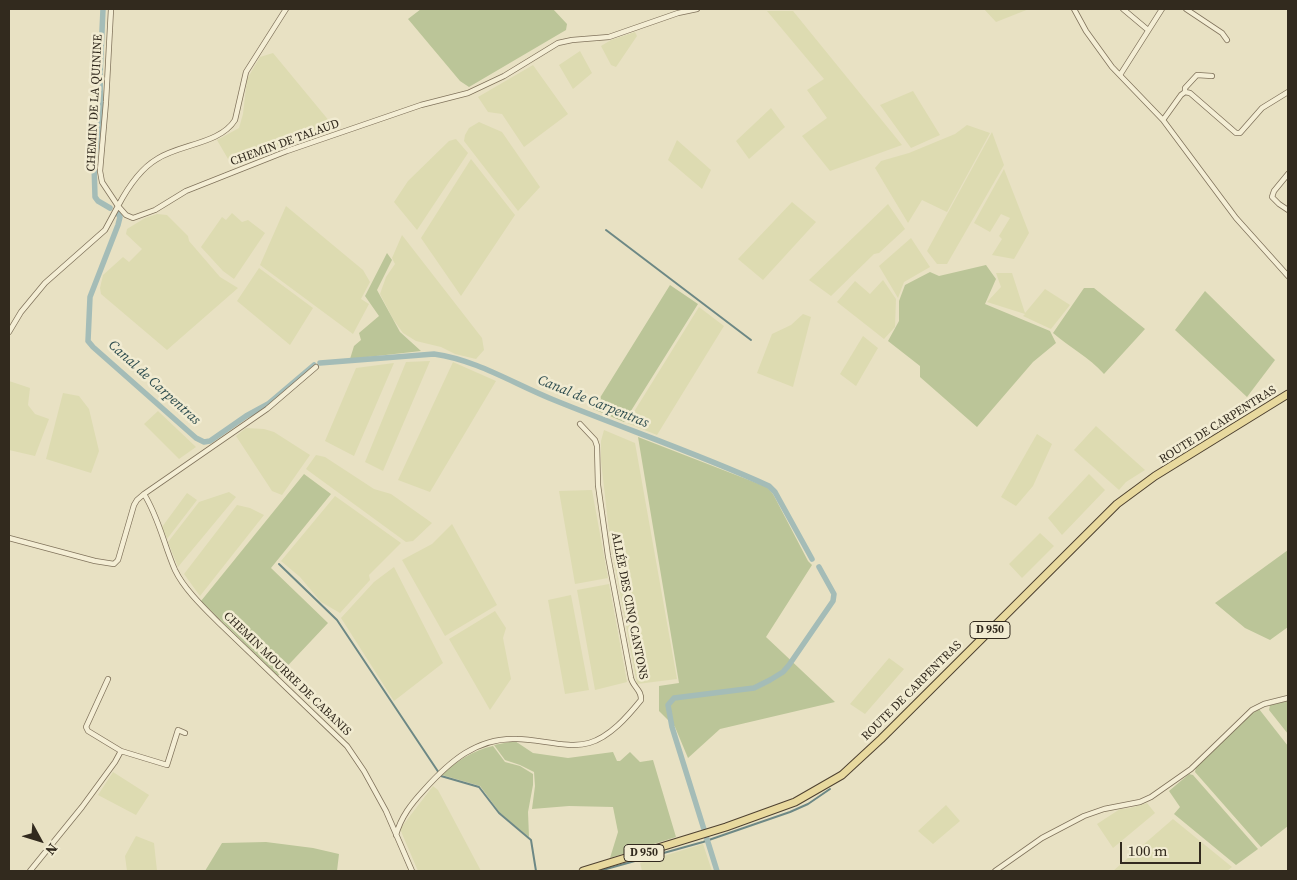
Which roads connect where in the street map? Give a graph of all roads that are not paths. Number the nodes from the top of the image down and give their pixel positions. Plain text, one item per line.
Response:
1 (111, 9) edge
2 (286, 9) edge
3 (697, 9) edge
4 (1074, 9) edge
5 (1122, 9) edge
6 (1162, 9) edge
7 (1186, 9) edge
8 (1148, 30) junction
9 (1227, 40) dead end
10 (1120, 74) junction
11 (1212, 76) dead end
12 (1186, 92) junction
13 (1288, 92) edge
14 (1163, 120) junction
15 (1288, 174) edge
16 (118, 206) junction
17 (1288, 210) edge
18 (1288, 276) edge
19 (10, 324) edge
20 (9, 332) edge
21 (316, 367) dead end
22 (1288, 394) edge
23 (580, 424) dead end
24 (146, 493) junction
25 (9, 538) edge
26 (108, 679) dead end
27 (1288, 698) edge
28 (185, 733) dead end
29 (121, 750) junction
30 (396, 835) junction
31 (30, 871) edge
32 (412, 871) edge
33 (583, 871) edge
34 (995, 871) edge

1 - 16 street, CHEMIN DE LA QUININE
2 - 16 street
3 - 16 street, CHEMIN DE TALAUD
4 - 10 street
5 - 8 street
6 - 8 street
7 - 9 street
8 - 10 street
10 - 14 street
11 - 12 street
12 - 13 street
12 - 14 street
14 - 18 street
15 - 17 street
16 - 19 street
19 - 20 street
21 - 24 street
22 - 33 main road, ROUTE DE CARPENTRAS / D 950
23 - 30 street, ALLÉE DES CINQ CANTONS
24 - 25 street
24 - 30 street, CHEMIN MOURRE DE CABANIS
26 - 29 street
27 - 34 street
28 - 29 street
29 - 31 street
30 - 32 street, CHEMIN MOURRE DE CABANIS

